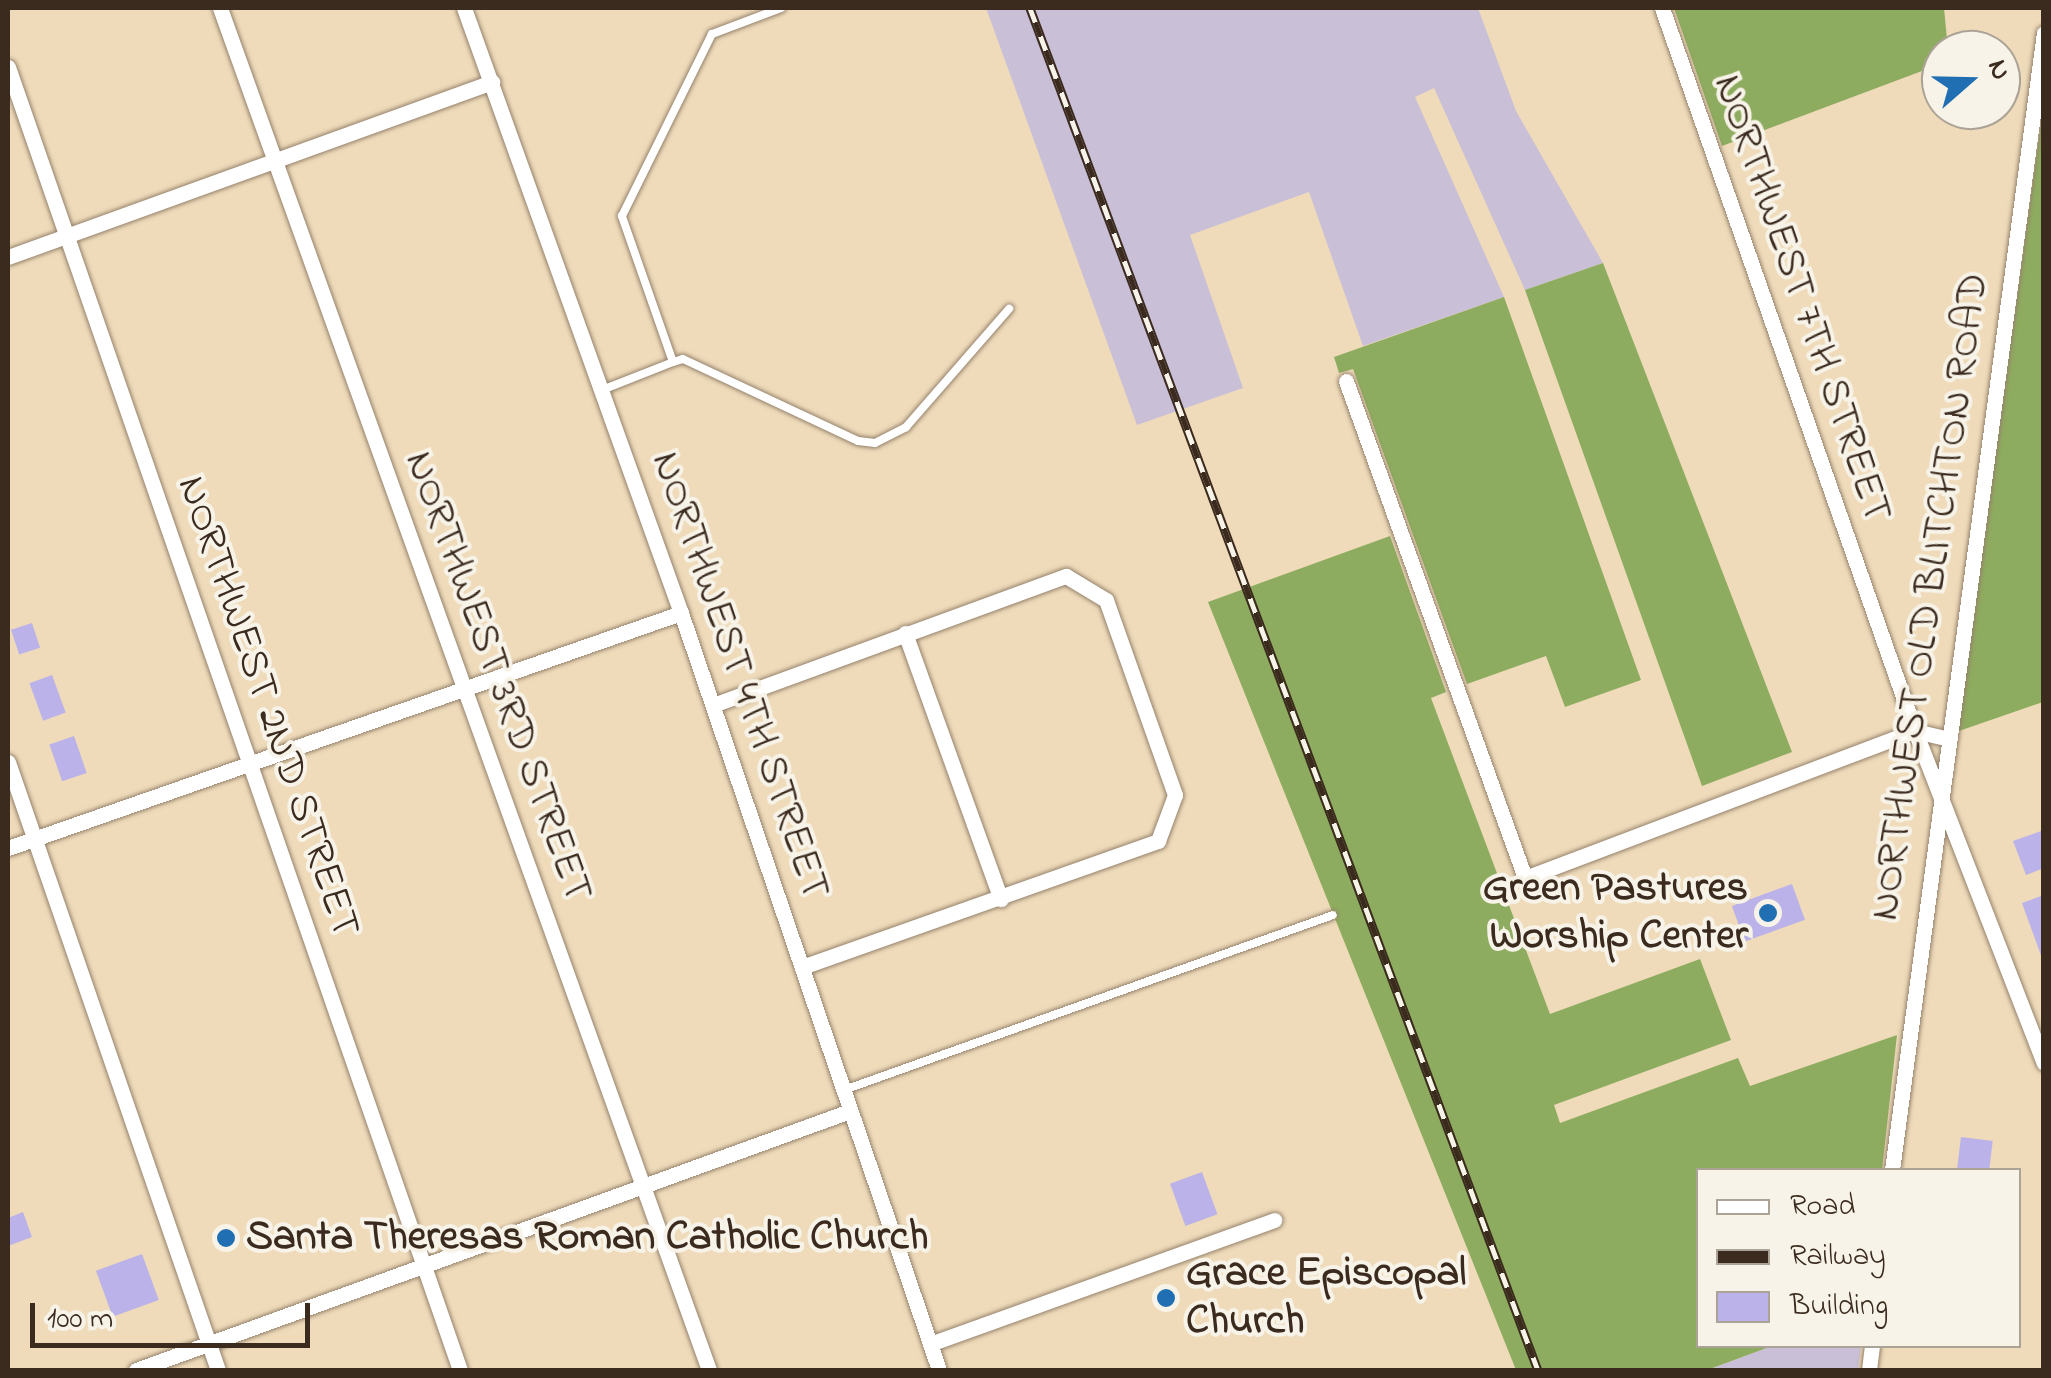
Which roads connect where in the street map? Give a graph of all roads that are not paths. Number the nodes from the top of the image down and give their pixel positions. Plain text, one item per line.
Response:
1 (220, 8) edge
2 (464, 8) edge
3 (781, 8) edge
4 (1662, 8) edge
5 (2044, 33) edge
6 (8, 67) edge
7 (492, 82) junction
8 (275, 160) junction
9 (66, 236) junction
10 (8, 257) edge
11 (1008, 308) dead end
12 (674, 362) junction
13 (1346, 381) dead end
14 (602, 390) junction
15 (681, 612) junction
16 (905, 633) junction
17 (464, 688) junction
18 (713, 704) junction
19 (1915, 731) junction
20 (1945, 738) junction
21 (8, 762) edge
22 (250, 763) junction
23 (1942, 804) junction
24 (34, 838) junction
25 (8, 848) edge
26 (1001, 899) junction
27 (1333, 915) dead end
28 (802, 968) junction
29 (2044, 1062) edge
30 (844, 1090) junction
31 (850, 1110) junction
32 (1892, 1168) edge
33 (644, 1188) junction
34 (1274, 1220) dead end
35 (424, 1266) junction
36 (209, 1344) junction
37 (930, 1344) junction
38 (136, 1370) edge
39 (218, 1370) edge
40 (460, 1370) edge
41 (709, 1370) edge
42 (940, 1370) edge

1 - 8 street, NORTHWEST 3RD STREET
2 - 7 street, NORTHWEST 4TH STREET
3 - 12 lane
4 - 19 street, NORTHWEST 7TH STREET
5 - 20 street, NORTHWEST OLD BLITCHTON ROAD
6 - 9 street, NORTHWEST 2ND STREET
7 - 8 street
7 - 14 street, NORTHWEST 4TH STREET
8 - 9 street
8 - 17 street, NORTHWEST 3RD STREET
9 - 10 street
9 - 22 street, NORTHWEST 2ND STREET
11 - 12 lane
12 - 14 lane
13 - 19 street
14 - 15 street, NORTHWEST 4TH STREET
15 - 17 street
15 - 18 street, NORTHWEST 4TH STREET
16 - 18 street
16 - 26 street
16 - 26 street
17 - 22 street
17 - 33 street, NORTHWEST 3RD STREET
18 - 28 street, NORTHWEST 4TH STREET
19 - 20 street
19 - 23 street, NORTHWEST 7TH STREET
20 - 23 street, NORTHWEST OLD BLITCHTON ROAD
21 - 24 street
22 - 24 street
22 - 35 street, NORTHWEST 2ND STREET
23 - 29 street, NORTHWEST 7TH STREET
23 - 32 street, NORTHWEST OLD BLITCHTON ROAD
24 - 25 street
24 - 36 street
26 - 28 street
27 - 30 lane
28 - 30 street, NORTHWEST 4TH STREET
30 - 31 street, NORTHWEST 4TH STREET
31 - 33 street
31 - 37 street, NORTHWEST 4TH STREET
33 - 35 street
33 - 41 street, NORTHWEST 3RD STREET
34 - 37 street
35 - 36 street
35 - 40 street, NORTHWEST 2ND STREET
36 - 38 street
36 - 39 street
37 - 42 street, NORTHWEST 4TH STREET

